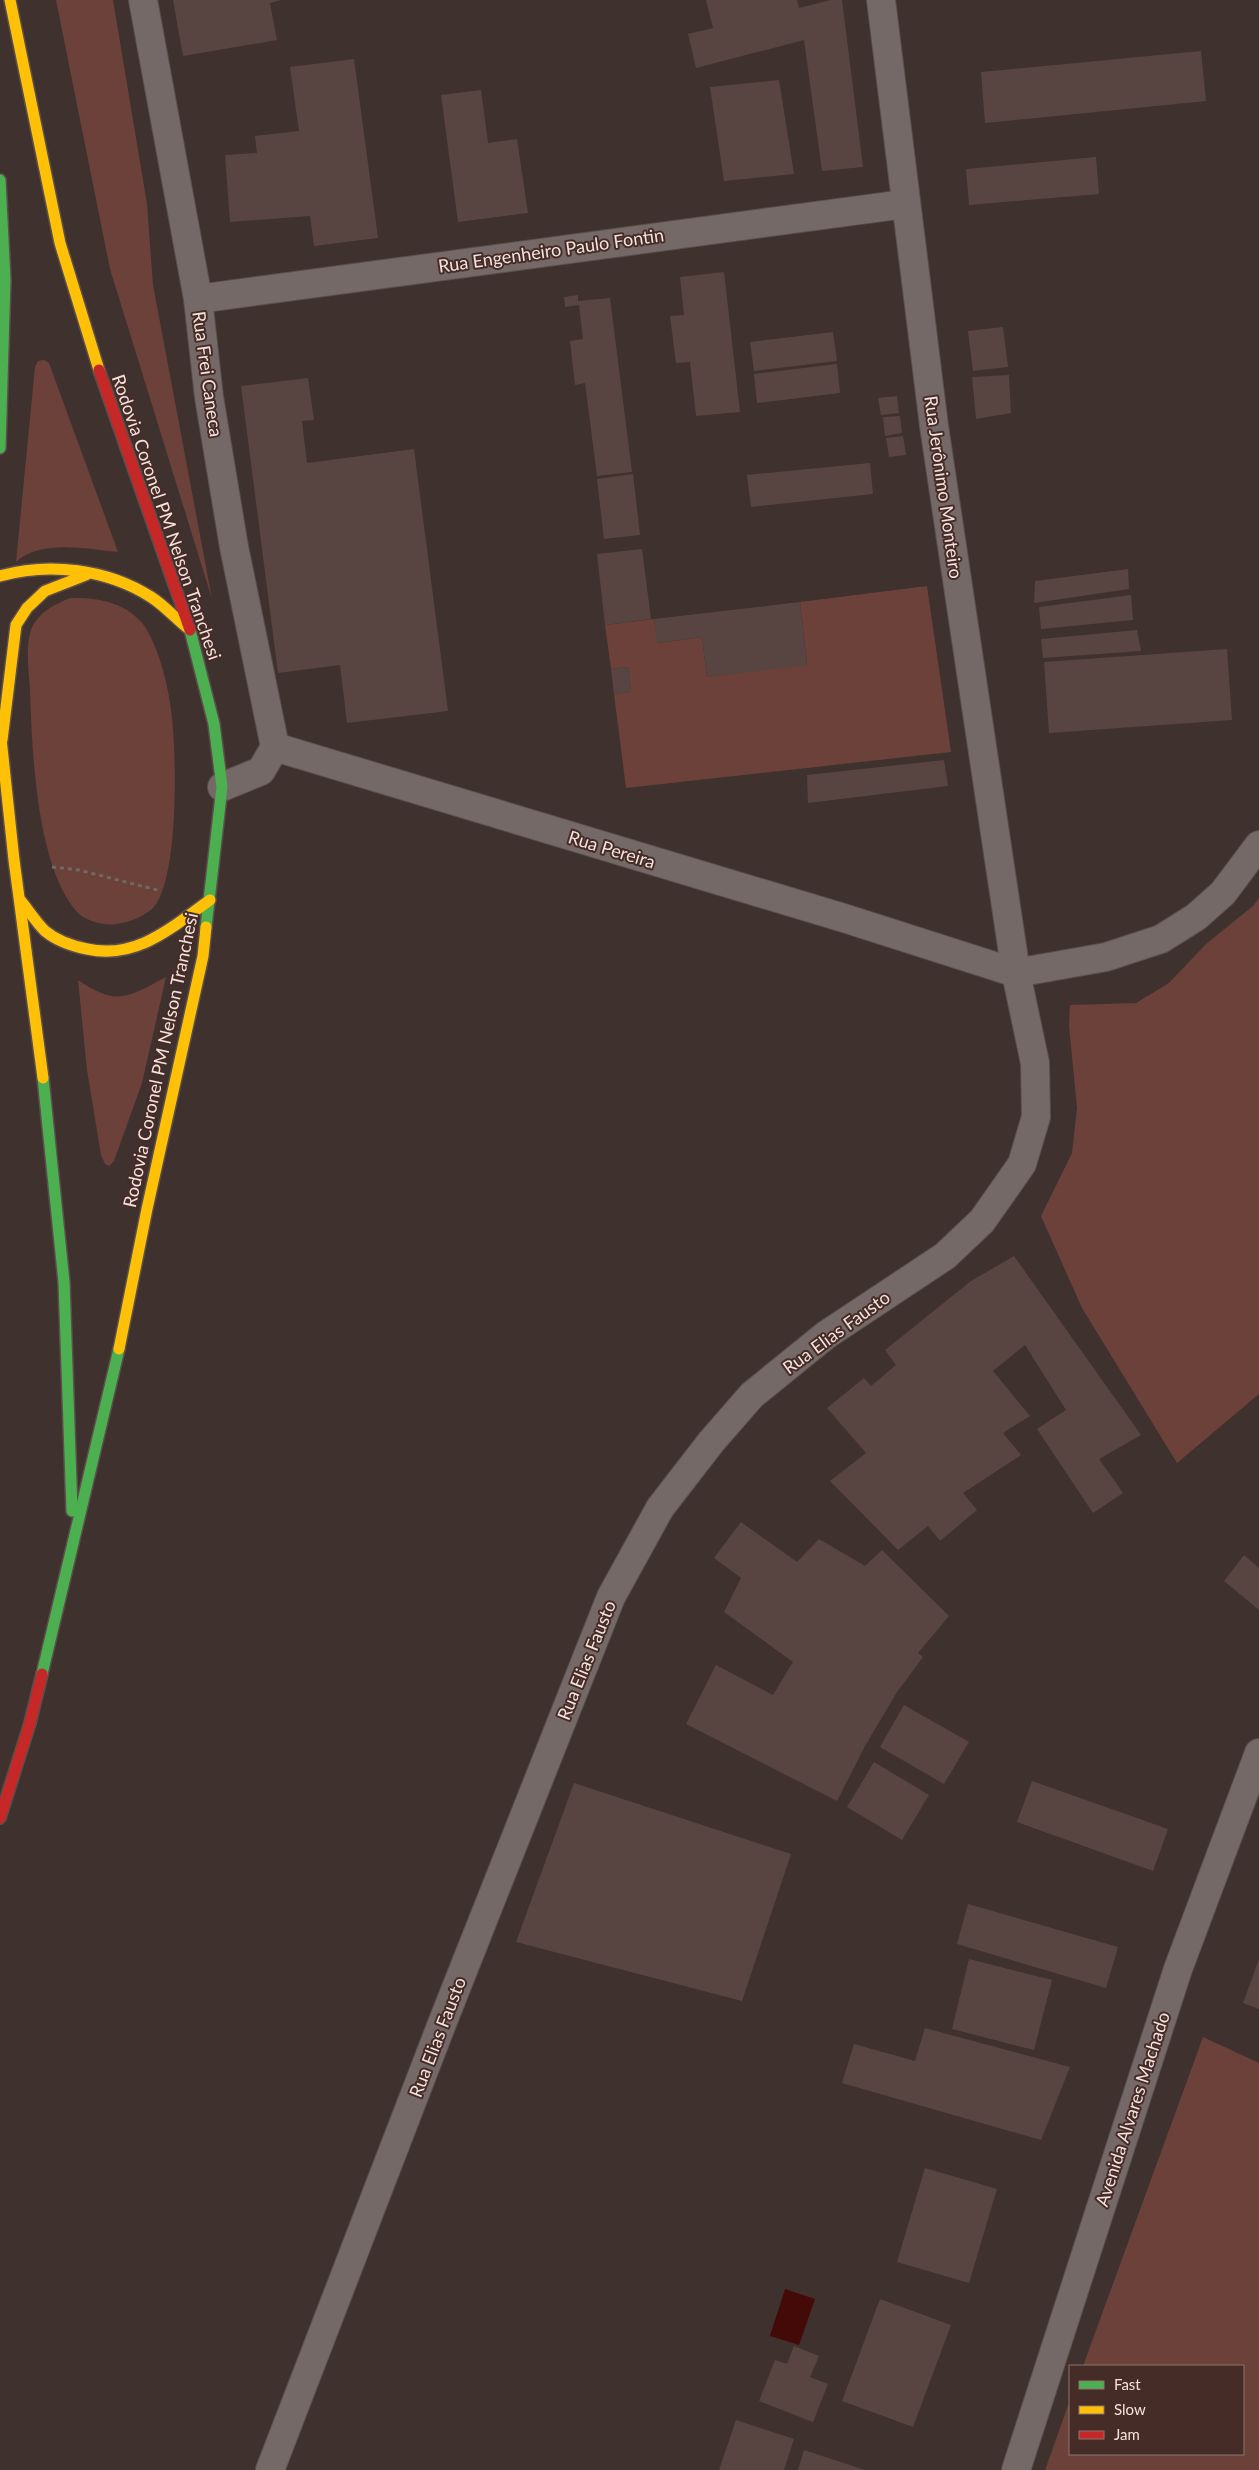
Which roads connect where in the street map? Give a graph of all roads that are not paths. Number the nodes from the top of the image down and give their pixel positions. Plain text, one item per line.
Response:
1 (10, 0) edge
2 (143, 0) edge
3 (881, 0) edge
4 (0, 180) edge
5 (905, 204) junction
6 (198, 299) junction
7 (0, 448) edge
8 (88, 574) junction
9 (0, 576) edge
10 (190, 630) junction
11 (1, 734) edge
12 (275, 747) junction
13 (222, 787) junction
14 (1259, 845) edge
15 (7, 860) edge
16 (210, 900) junction
17 (21, 901) junction
18 (1016, 973) junction
19 (73, 1550) junction
20 (1259, 1752) edge
21 (0, 1818) edge
22 (270, 2470) edge
23 (1016, 2470) edge

1 - 10 highway, Rodovia Coronel PM Nelson Tranchesi
2 - 6 street, Rua Frei Caneca
3 - 5 street, Rua Jerônimo Monteiro
4 - 7 highway
5 - 6 street, Rua Engenheiro Paulo Fontin
5 - 18 street, Rua Jerônimo Monteiro
6 - 12 street, Rua Frei Caneca
8 - 9 highway
8 - 10 highway
8 - 11 highway, Rodovia Coronel PM Nelson Tranchesi
10 - 13 highway, Rodovia Coronel PM Nelson Tranchesi
11 - 15 highway, Rodovia Coronel PM Nelson Tranchesi
12 - 13 street
12 - 18 street, Rua Pereira
13 - 16 highway, Rodovia Coronel PM Nelson Tranchesi
14 - 18 street
15 - 17 highway, Rodovia Coronel PM Nelson Tranchesi
16 - 17 highway
16 - 19 highway, Rodovia Coronel PM Nelson Tranchesi
17 - 19 highway, Rodovia Coronel PM Nelson Tranchesi
18 - 22 street, Rua Elias Fausto
19 - 21 highway, Rodovia Coronel PM Nelson Tranchesi
20 - 23 street, Avenida Alvares Machado

